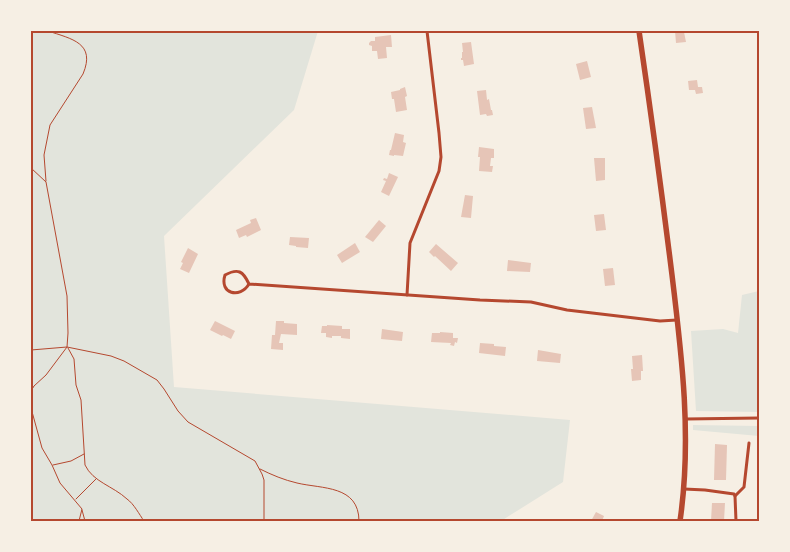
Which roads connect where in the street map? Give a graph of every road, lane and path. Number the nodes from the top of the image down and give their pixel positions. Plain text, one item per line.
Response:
1 (48, 31) edge
2 (427, 31) edge
3 (639, 31) edge
4 (31, 168) edge
5 (46, 182) junction
6 (249, 284) junction
7 (407, 295) junction
8 (677, 320) junction
9 (67, 347) junction
10 (31, 350) edge
11 (31, 391) edge
12 (31, 408) edge
13 (759, 418) edge
14 (686, 419) junction
15 (748, 443) dead end
16 (84, 453) junction
17 (52, 465) junction
18 (260, 469) junction
19 (96, 479) junction
20 (684, 489) junction
21 (735, 496) junction
22 (75, 500) junction
23 (82, 509) junction
24 (79, 521) edge
25 (85, 521) edge
26 (144, 521) edge
27 (264, 521) edge
28 (359, 521) edge
29 (680, 521) edge
30 (736, 521) edge

1 - 5 path
2 - 7 street
3 - 8 highway
4 - 5 path
5 - 9 path
6 - 6 street
6 - 7 street
7 - 8 street
8 - 14 highway
9 - 10 path
9 - 11 path
9 - 16 path
9 - 18 path
12 - 17 path
13 - 14 street
14 - 20 highway
15 - 21 street
16 - 17 path
16 - 19 path
17 - 22 path
18 - 27 path
18 - 28 path
19 - 22 path
19 - 26 path
20 - 21 street
20 - 29 highway
21 - 30 street
22 - 23 path
23 - 24 path
23 - 25 path

